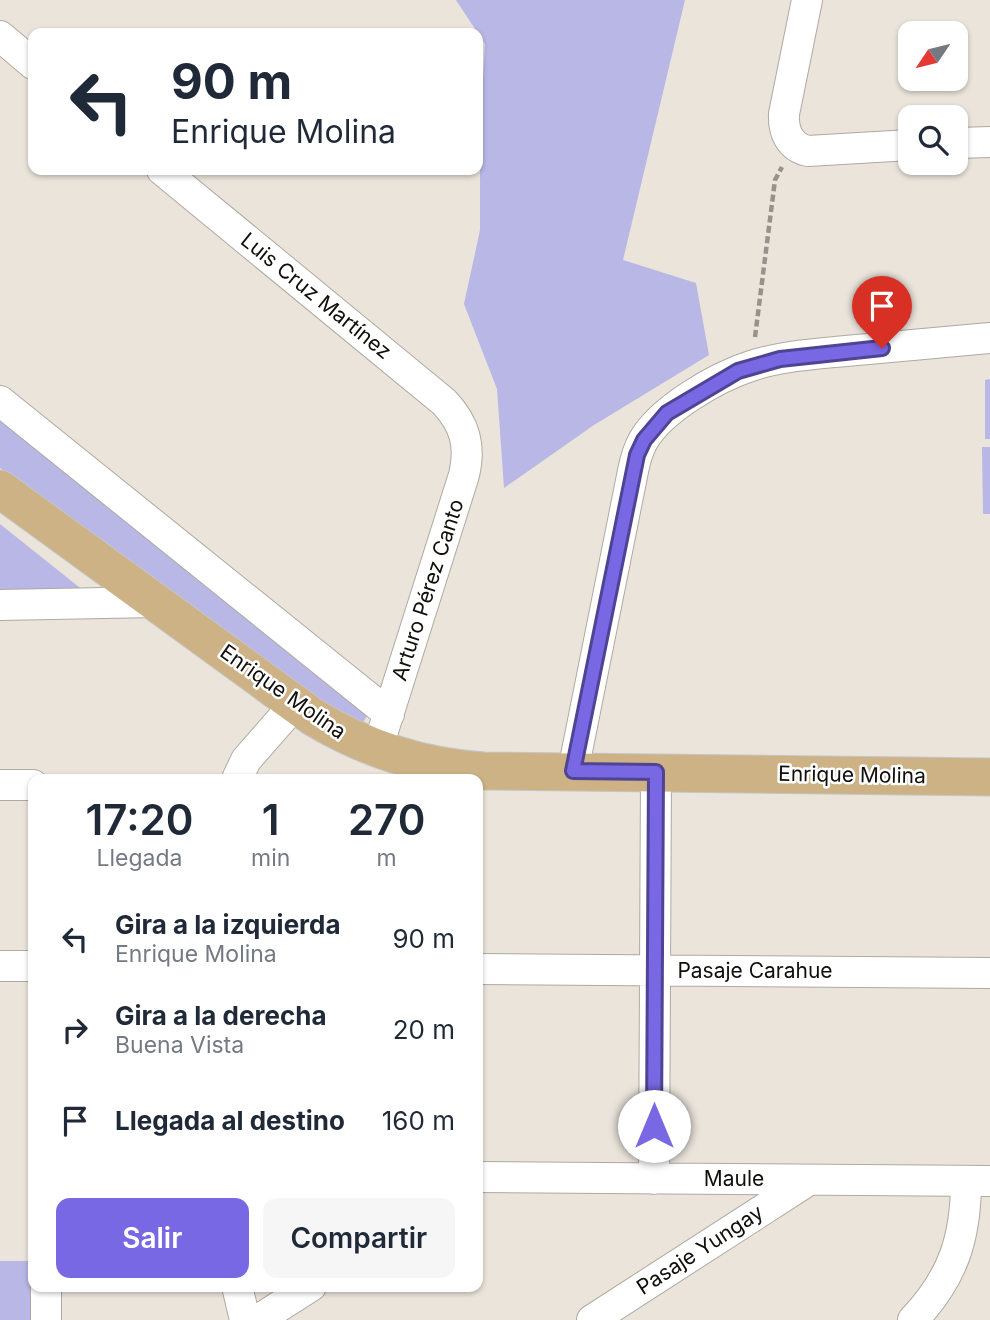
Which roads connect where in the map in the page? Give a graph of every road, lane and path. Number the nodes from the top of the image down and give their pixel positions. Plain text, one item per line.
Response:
1 (807, 0) edge
2 (0, 36) edge
3 (28, 60) edge
4 (990, 142) edge
5 (968, 143) edge
6 (898, 146) edge
7 (168, 175) edge
8 (775, 180) dead end
9 (990, 338) edge
10 (752, 365) junction
11 (0, 401) edge
12 (464, 429) joint
13 (0, 489) edge
14 (156, 602) junction
15 (0, 605) edge
16 (295, 704) junction
17 (389, 714) junction
18 (377, 750) junction
19 (573, 771) junction
20 (656, 772) junction
21 (239, 774) edge
22 (990, 777) edge
23 (0, 785) edge
24 (28, 785) edge
25 (0, 966) edge
26 (28, 966) edge
27 (483, 969) edge
28 (655, 970) junction
29 (990, 973) edge
30 (483, 1178) edge
31 (654, 1179) junction
32 (809, 1180) junction
33 (978, 1181) edge
34 (46, 1292) edge
35 (238, 1292) edge
36 (302, 1292) edge
37 (46, 1320) edge
38 (244, 1320) edge
39 (258, 1320) edge
40 (592, 1320) edge
41 (913, 1320) edge

1 - 6 street
2 - 3 street
4 - 5 street
7 - 12 street, Luis Cruz Martínez
8 - 10 path
9 - 10 street
10 - 19 street
11 - 17 street
12 - 17 street, Arturo Pérez Canto
13 - 14 main road, Enrique Molina
14 - 15 street
14 - 16 main road, Enrique Molina
16 - 18 main road, Enrique Molina
16 - 21 street
17 - 18 street, Arturo Pérez Canto
18 - 19 main road, Enrique Molina
19 - 20 main road, Enrique Molina
20 - 22 main road, Enrique Molina
20 - 28 street
23 - 24 street
25 - 26 street
27 - 28 street, Pasaje Carahue
28 - 29 street, Pasaje Carahue
28 - 31 street
30 - 31 street, Maule
31 - 32 street, Maule
32 - 33 street, Maule
32 - 40 street, Pasaje Yungay
33 - 41 street
34 - 37 street
35 - 38 street
36 - 39 street

